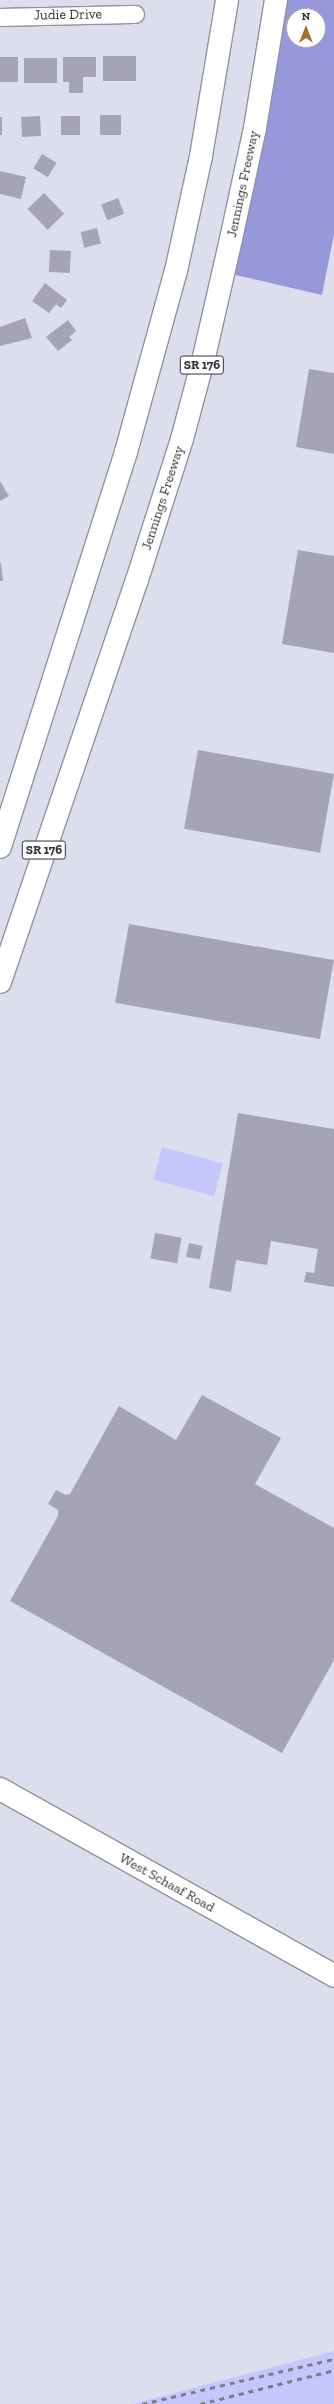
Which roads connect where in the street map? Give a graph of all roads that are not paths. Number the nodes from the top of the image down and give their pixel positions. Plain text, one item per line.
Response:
1 (227, 0) edge
2 (276, 0) edge
3 (136, 14) dead end
4 (0, 17) edge
5 (25, 766) junction
6 (0, 826) edge
7 (0, 847) edge
8 (0, 982) edge
9 (0, 1789) edge
10 (334, 1976) edge

1 - 5 main road, SR 176
2 - 8 main road, Jennings Freeway / SR 176
3 - 4 street, Judie Drive
5 - 6 main road
5 - 7 main road, SR 176
9 - 10 main road, West Schaaf Road

